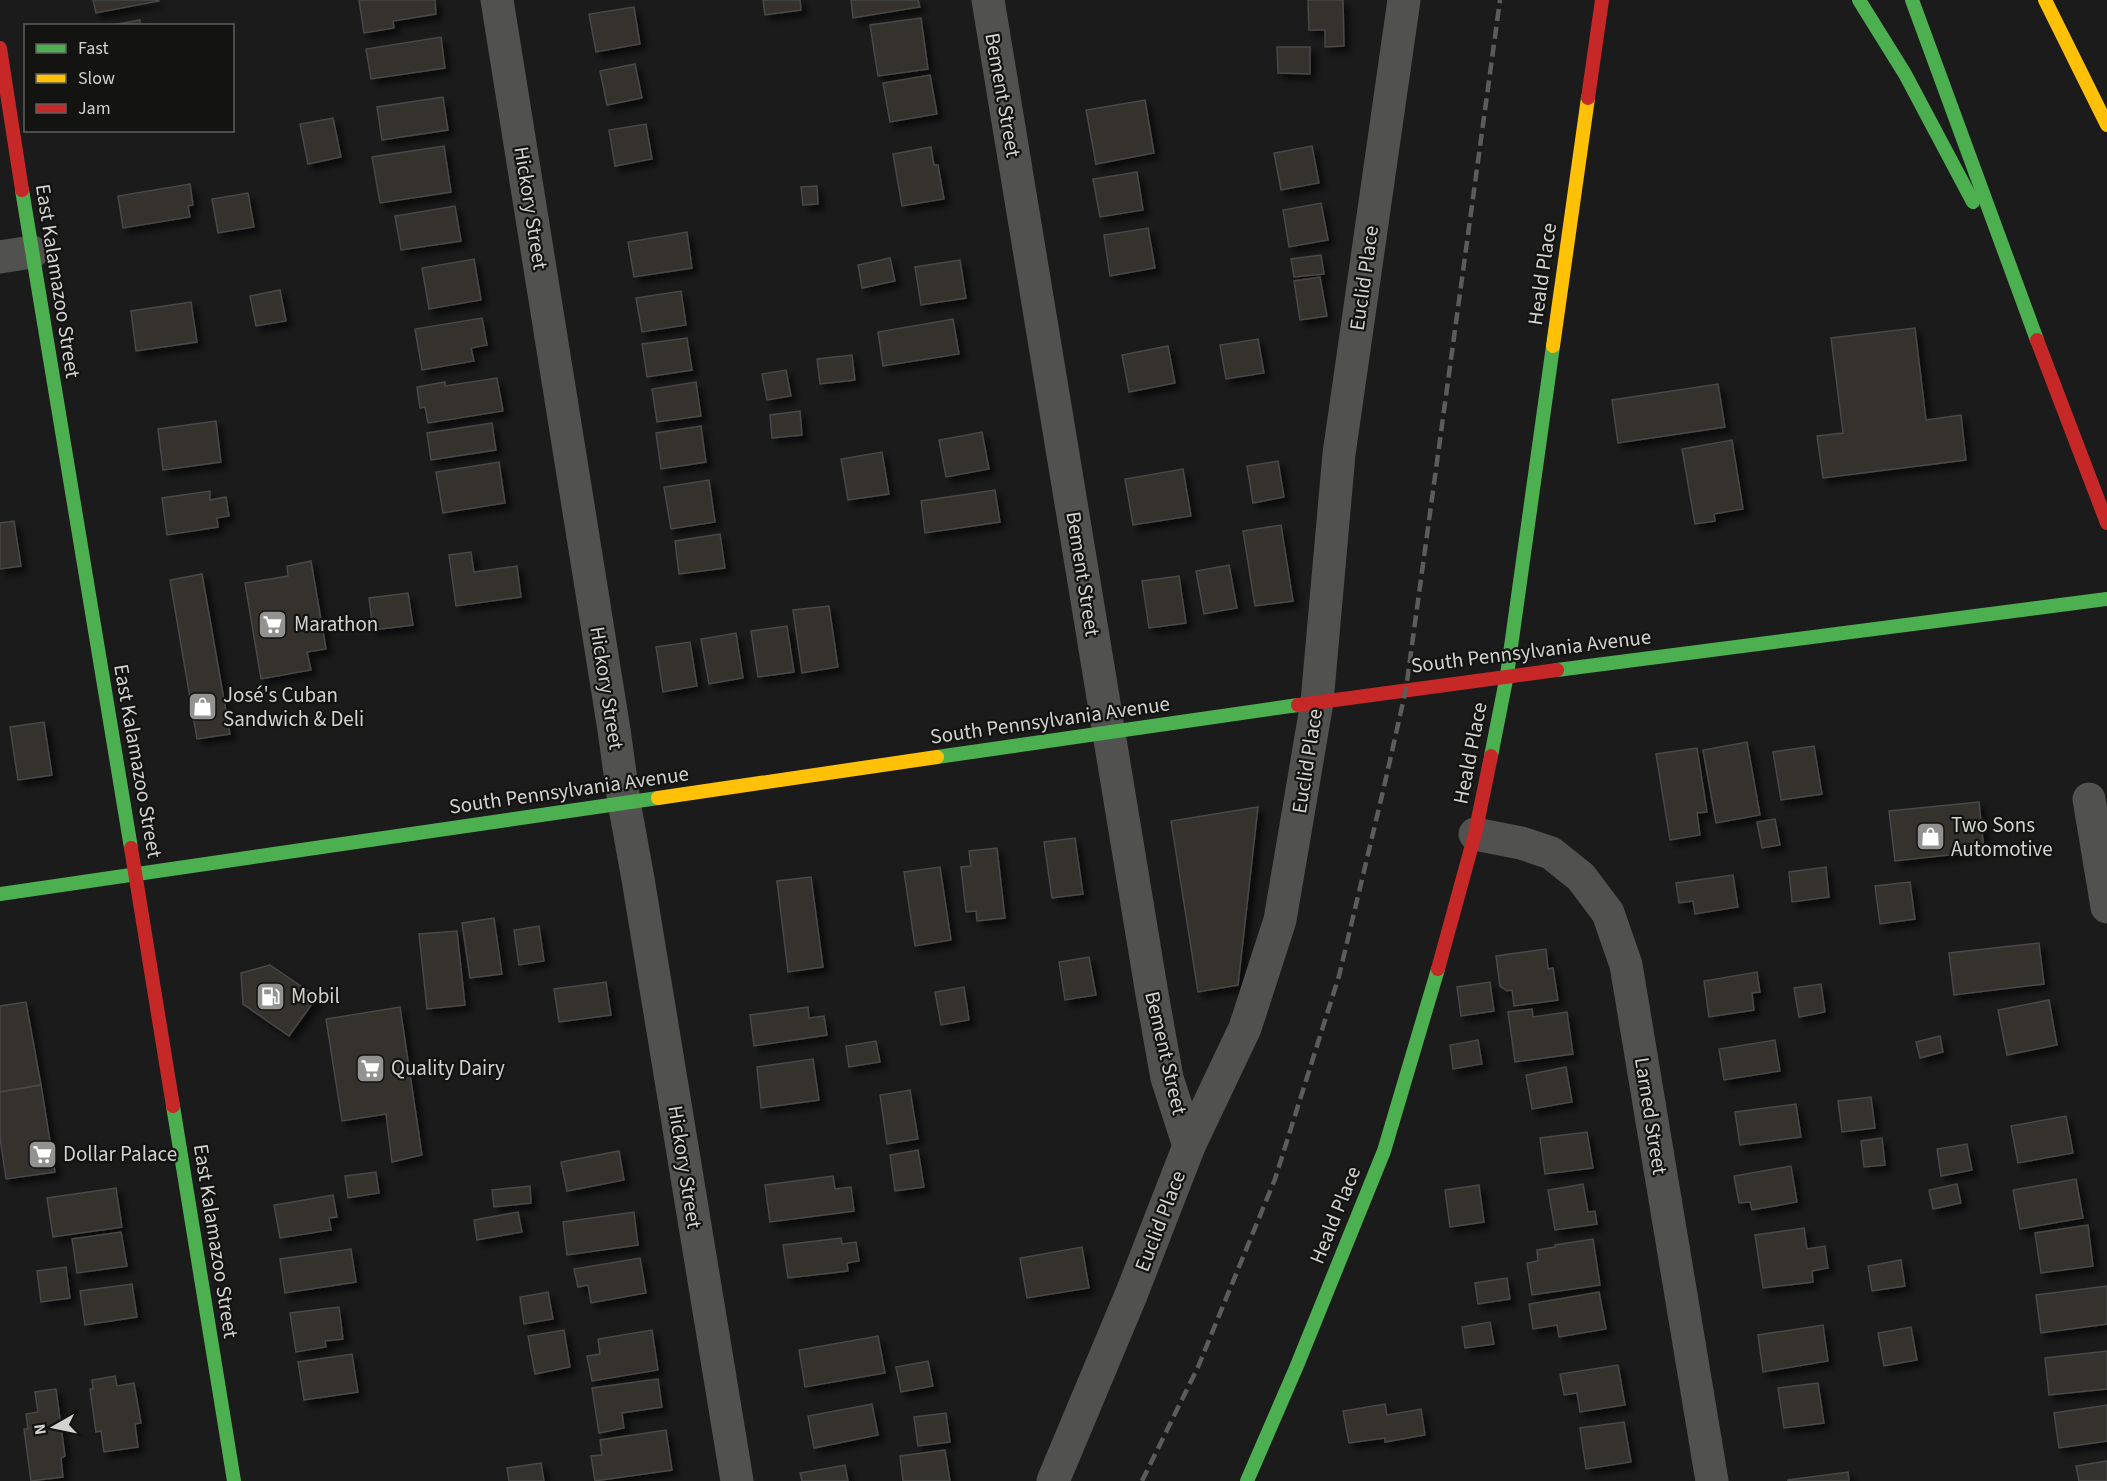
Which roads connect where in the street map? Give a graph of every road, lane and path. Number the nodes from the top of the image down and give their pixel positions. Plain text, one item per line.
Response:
1 (498, 0) edge
2 (988, 0) edge
3 (1404, 0) edge
4 (1602, 0) edge
5 (1859, 0) edge
6 (1912, 0) edge
7 (2046, 0) edge
8 (0, 48) edge
9 (2107, 125) edge
10 (32, 252) junction
11 (0, 257) edge
12 (2012, 276) junction
13 (2107, 523) edge
14 (2107, 599) edge
15 (1507, 675) junction
16 (1317, 702) junction
17 (1109, 732) junction
18 (2089, 799) dead end
19 (624, 802) junction
20 (1475, 834) junction
21 (136, 875) junction
22 (0, 894) edge
23 (2107, 907) edge
24 (1189, 1146) junction
25 (234, 1481) edge
26 (737, 1481) edge
27 (1053, 1481) edge
28 (1247, 1481) edge
29 (1712, 1481) edge

1 - 19 street, Hickory Street
2 - 17 street, Bement Street
3 - 16 street, Euclid Place
4 - 15 main road, Heald Place
5 - 12 main road
6 - 12 main road
7 - 9 main road
8 - 10 main road, East Kalamazoo Street
10 - 11 street
10 - 21 main road, East Kalamazoo Street
12 - 13 main road
14 - 15 main road, South Pennsylvania Avenue
15 - 16 main road, South Pennsylvania Avenue
15 - 20 main road, Heald Place
16 - 17 main road, South Pennsylvania Avenue
16 - 24 street, Euclid Place
17 - 19 main road, South Pennsylvania Avenue
17 - 24 street, Bement Street
18 - 23 street
19 - 21 main road, South Pennsylvania Avenue
19 - 26 street, Hickory Street
20 - 28 main road, Heald Place
20 - 29 street, Larned Street
21 - 22 main road, South Pennsylvania Avenue
21 - 25 main road, East Kalamazoo Street
24 - 27 street, Euclid Place

